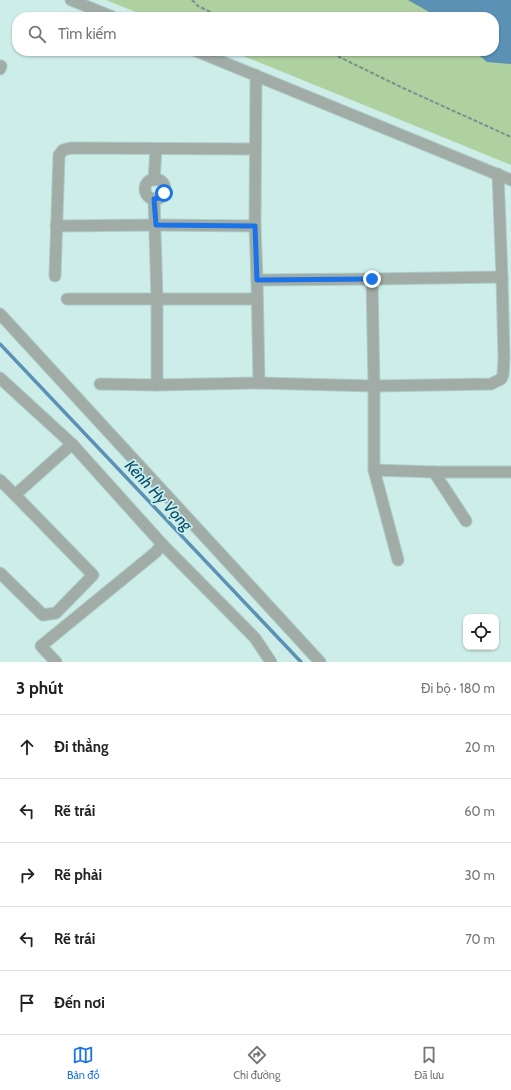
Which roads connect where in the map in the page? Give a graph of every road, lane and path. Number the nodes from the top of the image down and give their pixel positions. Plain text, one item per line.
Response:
1 (71, 0) edge
2 (192, 0) edge
3 (101, 12) edge
4 (211, 12) edge
5 (208, 56) edge
6 (338, 56) edge
7 (256, 75) junction
8 (511, 137) edge
9 (156, 149) junction
10 (255, 149) junction
11 (498, 174) junction
12 (511, 180) edge
13 (156, 225) junction
14 (56, 226) junction
15 (255, 226) junction
16 (55, 276) dead end
17 (502, 277) junction
18 (372, 279) junction
19 (257, 280) junction
20 (67, 299) dead end
21 (157, 299) junction
22 (257, 300) junction
23 (0, 314) edge
24 (507, 359) edge
25 (0, 378) edge
26 (100, 384) dead end
27 (259, 384) junction
28 (157, 385) junction
29 (374, 386) junction
30 (72, 444) junction
31 (374, 470) junction
32 (434, 472) junction
33 (511, 472) edge
34 (0, 480) edge
35 (15, 495) junction
36 (466, 521) dead end
37 (162, 544) junction
38 (398, 560) dead end
39 (0, 573) edge
40 (56, 662) edge
41 (271, 662) edge
42 (320, 662) edge

1 - 3 street
2 - 4 path
5 - 7 street
6 - 8 path
7 - 10 street
7 - 11 street
9 - 10 street
9 - 13 street
9 - 14 street
10 - 15 street
11 - 12 street
11 - 17 street
13 - 14 street
13 - 15 street
13 - 21 street
14 - 16 street
15 - 19 street
17 - 18 street
17 - 24 street
18 - 19 street
18 - 29 street
19 - 22 street
20 - 21 street
21 - 22 street
21 - 28 street
22 - 27 street
23 - 42 street
24 - 29 street
25 - 30 street
26 - 28 street
27 - 28 street
27 - 29 street
29 - 31 street
30 - 35 street
30 - 37 street
31 - 32 street
31 - 38 street
32 - 33 street
32 - 36 street
34 - 35 street
35 - 39 street
37 - 40 street
37 - 41 street

